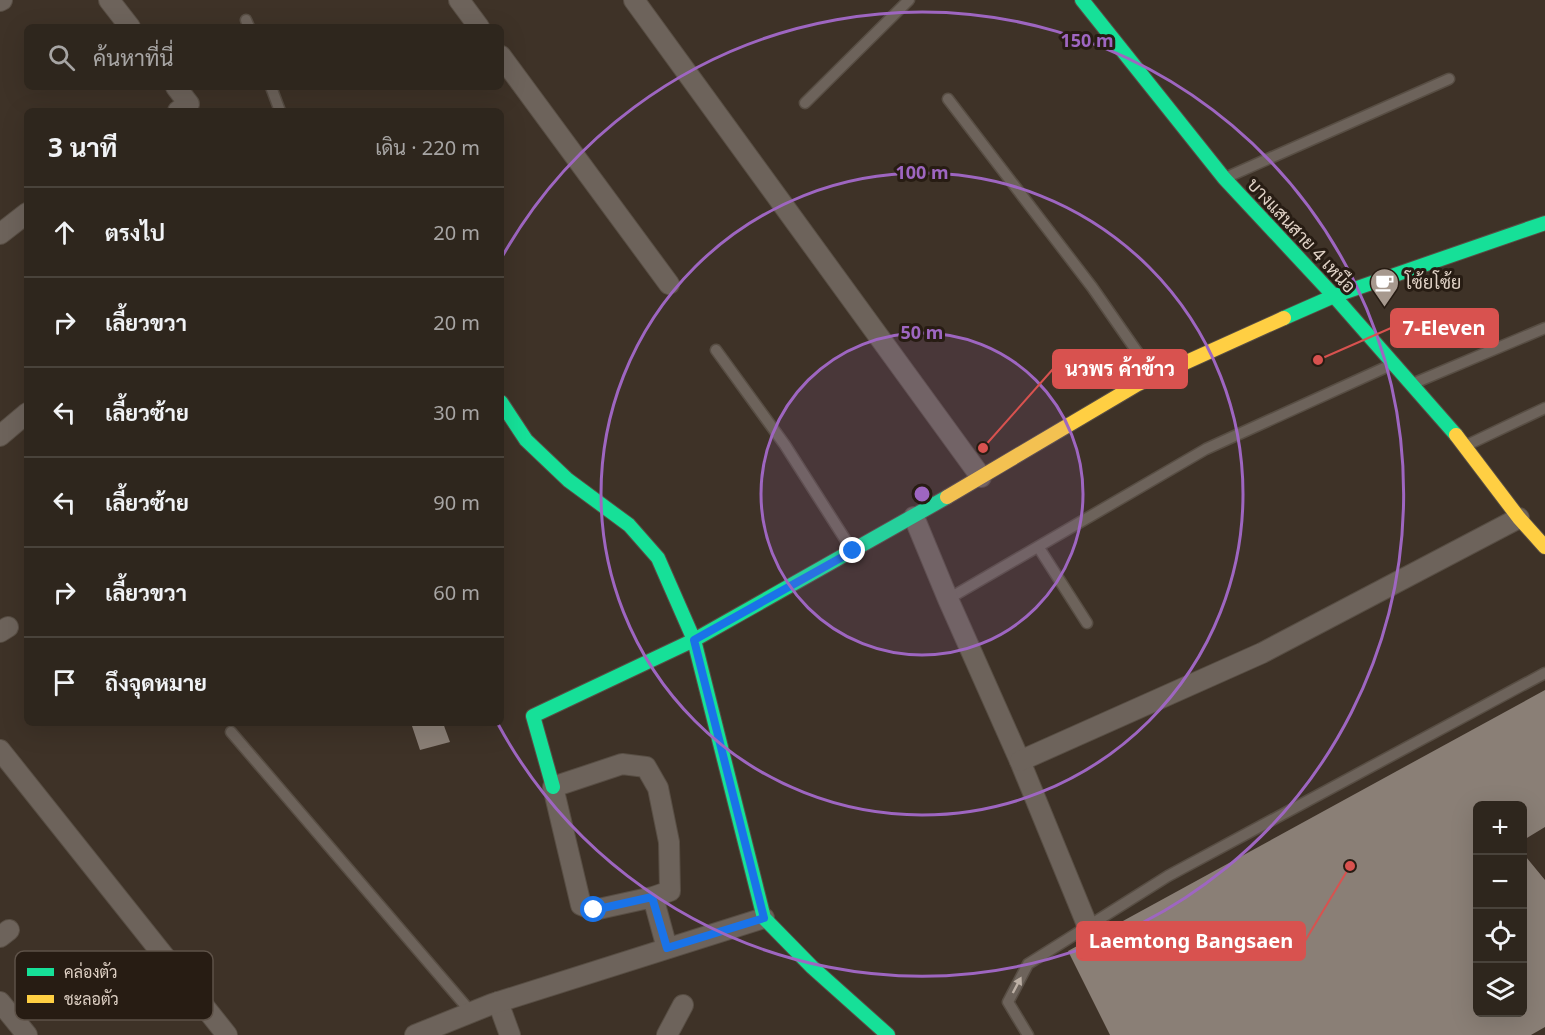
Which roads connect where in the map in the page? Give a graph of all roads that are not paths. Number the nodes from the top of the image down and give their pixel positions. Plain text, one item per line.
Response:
1 (110, 0) edge
2 (459, 0) edge
3 (634, 0) edge
4 (909, 0) edge
5 (1084, 1) edge
6 (128, 24) edge
7 (477, 24) edge
8 (504, 60) edge
9 (1449, 79) dead end
10 (178, 90) edge
11 (272, 90) edge
12 (948, 99) dead end
13 (805, 103) dead end
14 (183, 108) edge
15 (279, 108) edge
16 (1224, 178) junction
17 (24, 215) edge
18 (1545, 223) edge
19 (0, 234) edge
20 (669, 284) dead end
21 (1335, 296) junction
22 (1545, 328) edge
23 (716, 350) dead end
24 (1394, 364) junction
25 (1155, 376) junction
26 (1412, 385) junction
27 (504, 407) edge
28 (1545, 408) edge
29 (24, 416) edge
30 (0, 436) edge
31 (1464, 446) junction
32 (981, 477) junction
33 (914, 517) junction
34 (1519, 518) junction
35 (1545, 547) edge
36 (1038, 548) junction
37 (853, 551) junction
38 (948, 599) junction
39 (1087, 622) dead end
40 (694, 640) junction
41 (1545, 673) edge
42 (231, 732) dead end
43 (0, 750) edge
44 (1020, 761) junction
45 (553, 787) junction
46 (652, 897) junction
47 (764, 918) junction
48 (1088, 927) junction
49 (667, 948) junction
50 (160, 951) edge
51 (0, 1002) edge
52 (498, 1002) junction
53 (683, 1005) dead end
54 (471, 1012) junction
55 (213, 1017) edge
56 (27, 1035) edge
57 (227, 1035) edge
58 (415, 1035) edge
59 (510, 1035) edge
60 (667, 1035) edge
61 (888, 1035) edge
62 (1028, 1035) edge

1 - 6 street
2 - 7 street
3 - 32 street
4 - 13 lane
5 - 16 street, บางแสนสาย 4 เหนือ
8 - 20 street
9 - 16 lane
10 - 14 street
11 - 15 lane
12 - 25 lane
16 - 21 street, บางแสนสาย 4 เหนือ
17 - 19 street
18 - 21 street
21 - 24 street, บางแสนสาย 4 เหนือ
21 - 25 street
22 - 26 lane
23 - 37 lane
24 - 26 street, บางแสนสาย 4 เหนือ
24 - 36 lane
25 - 32 street
26 - 31 street, บางแสนสาย 4 เหนือ
27 - 40 street
28 - 31 lane
29 - 30 street
31 - 34 street, บางแสนสาย 4 เหนือ
32 - 33 street
33 - 37 street
33 - 38 street
34 - 35 street, บางแสนสาย 4 เหนือ
34 - 44 street
36 - 38 lane
36 - 39 lane
37 - 40 street
38 - 44 street
40 - 45 street
40 - 47 street
41 - 48 lane
42 - 54 lane
43 - 50 street
44 - 48 street
45 - 46 street
45 - 46 street
46 - 49 street
47 - 49 street
47 - 61 street
62 -> 48 lane
49 - 52 street
51 - 56 street
52 - 54 street
52 - 59 street
53 - 60 street
54 - 58 street
55 - 57 street

